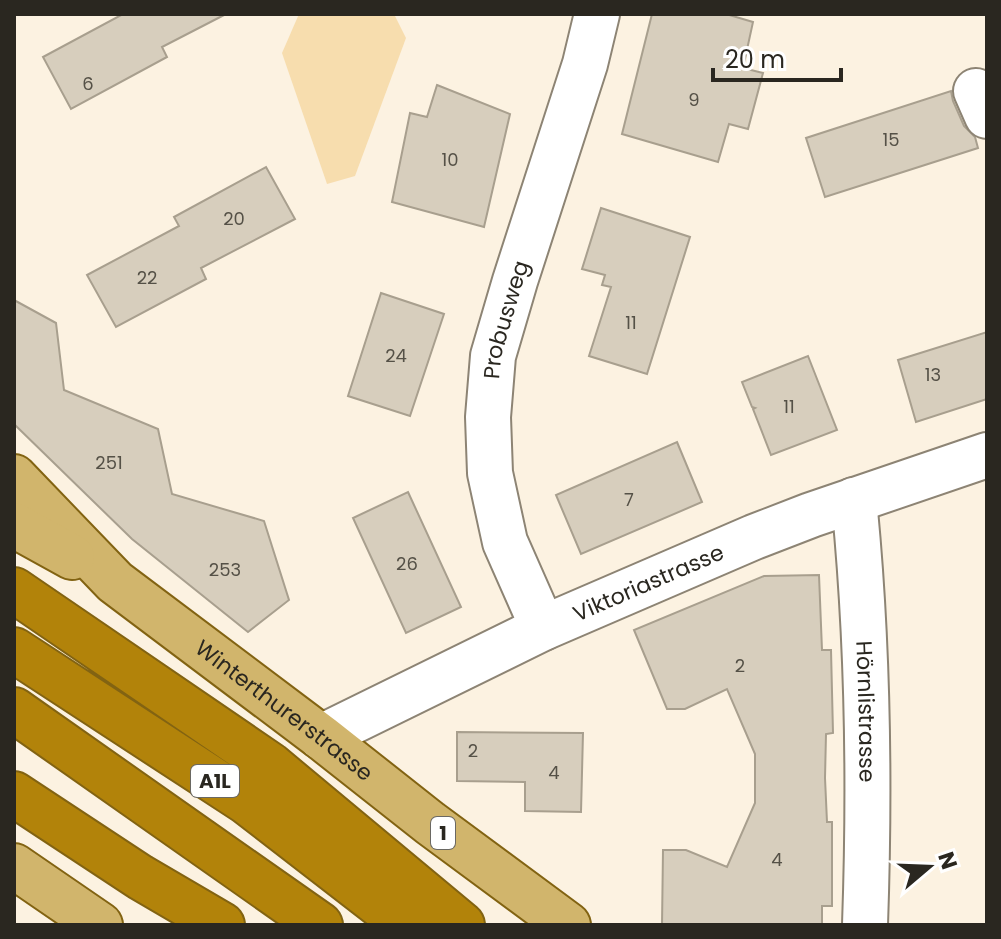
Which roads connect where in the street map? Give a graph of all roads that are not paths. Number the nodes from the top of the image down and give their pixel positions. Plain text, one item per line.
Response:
1 (597, 14) edge
2 (987, 455) edge
3 (14, 477) edge
4 (854, 500) junction
5 (14, 525) edge
6 (115, 582) junction
7 (14, 590) edge
8 (543, 628) junction
9 (14, 650) edge
10 (14, 710) edge
11 (321, 737) junction
12 (14, 794) edge
13 (14, 866) edge
14 (14, 887) edge
15 (90, 925) edge
16 (100, 925) edge
17 (222, 925) edge
18 (320, 925) edge
19 (406, 925) edge
20 (462, 925) edge
21 (568, 925) edge
22 (865, 925) edge

1 - 8 street, Probusweg
2 - 4 street, Viktoriastrasse
3 - 6 main road, Winterthurerstrasse
4 - 8 street, Viktoriastrasse
4 - 22 street, Hörnlistrasse
5 - 6 main road, 1
6 - 11 main road, Winterthurerstrasse / 1
7 - 20 highway
8 - 11 street, Viktoriastrasse
9 - 19 highway, A1L
10 - 18 highway, A1L
11 - 21 main road, Winterthurerstrasse / 1
12 - 17 highway
13 - 16 main road
14 - 15 main road

